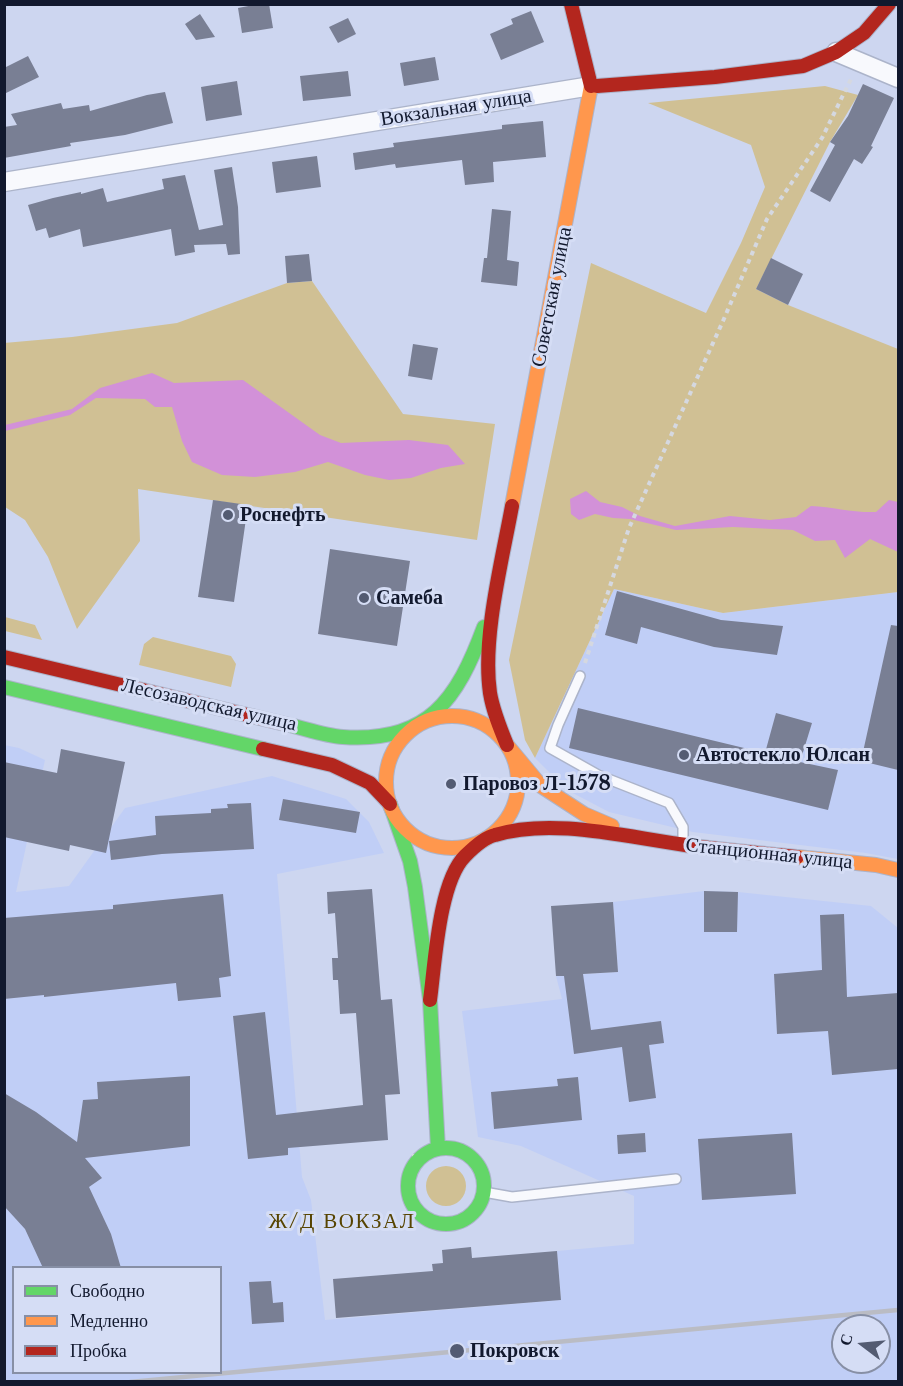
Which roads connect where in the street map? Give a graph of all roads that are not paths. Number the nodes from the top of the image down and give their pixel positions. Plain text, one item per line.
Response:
1 (571, 4) edge
2 (889, 4) edge
3 (836, 52) junction
4 (898, 78) edge
5 (591, 86) junction
6 (4, 182) edge
7 (496, 591) junction
8 (4, 657) edge
9 (580, 676) road end
10 (4, 687) edge
11 (414, 728) junction
12 (507, 745) junction
13 (390, 804) junction
14 (492, 835) junction
15 (640, 839) junction
16 (683, 845) junction
17 (898, 870) edge
18 (430, 1000) junction
19 (438, 1149) junction
20 (676, 1179) dead end
21 (484, 1192) junction

1 - 5 main road, Советская улица
2 - 3 main road, Вокзальная улица
3 - 4 street
3 - 5 main road, Вокзальная улица
5 - 6 street, Вокзальная улица
5 - 7 main road, Советская улица
7 - 11 main road, Советская улица
7 - 12 main road, Советская улица
8 - 11 main road, Лесозаводская улица
9 - 16 lane
10 - 13 main road, Лесозаводская улица
11 - 12 main road
11 - 13 main road
12 - 14 main road
12 - 15 main road, Станционная улица
13 - 14 main road
13 - 18 main road
14 - 15 main road, Станционная улица
14 - 18 main road
15 - 16 main road, Станционная улица
16 - 17 main road, Станционная улица
18 - 19 main road
19 - 21 main road
19 - 21 main road
20 - 21 lane

